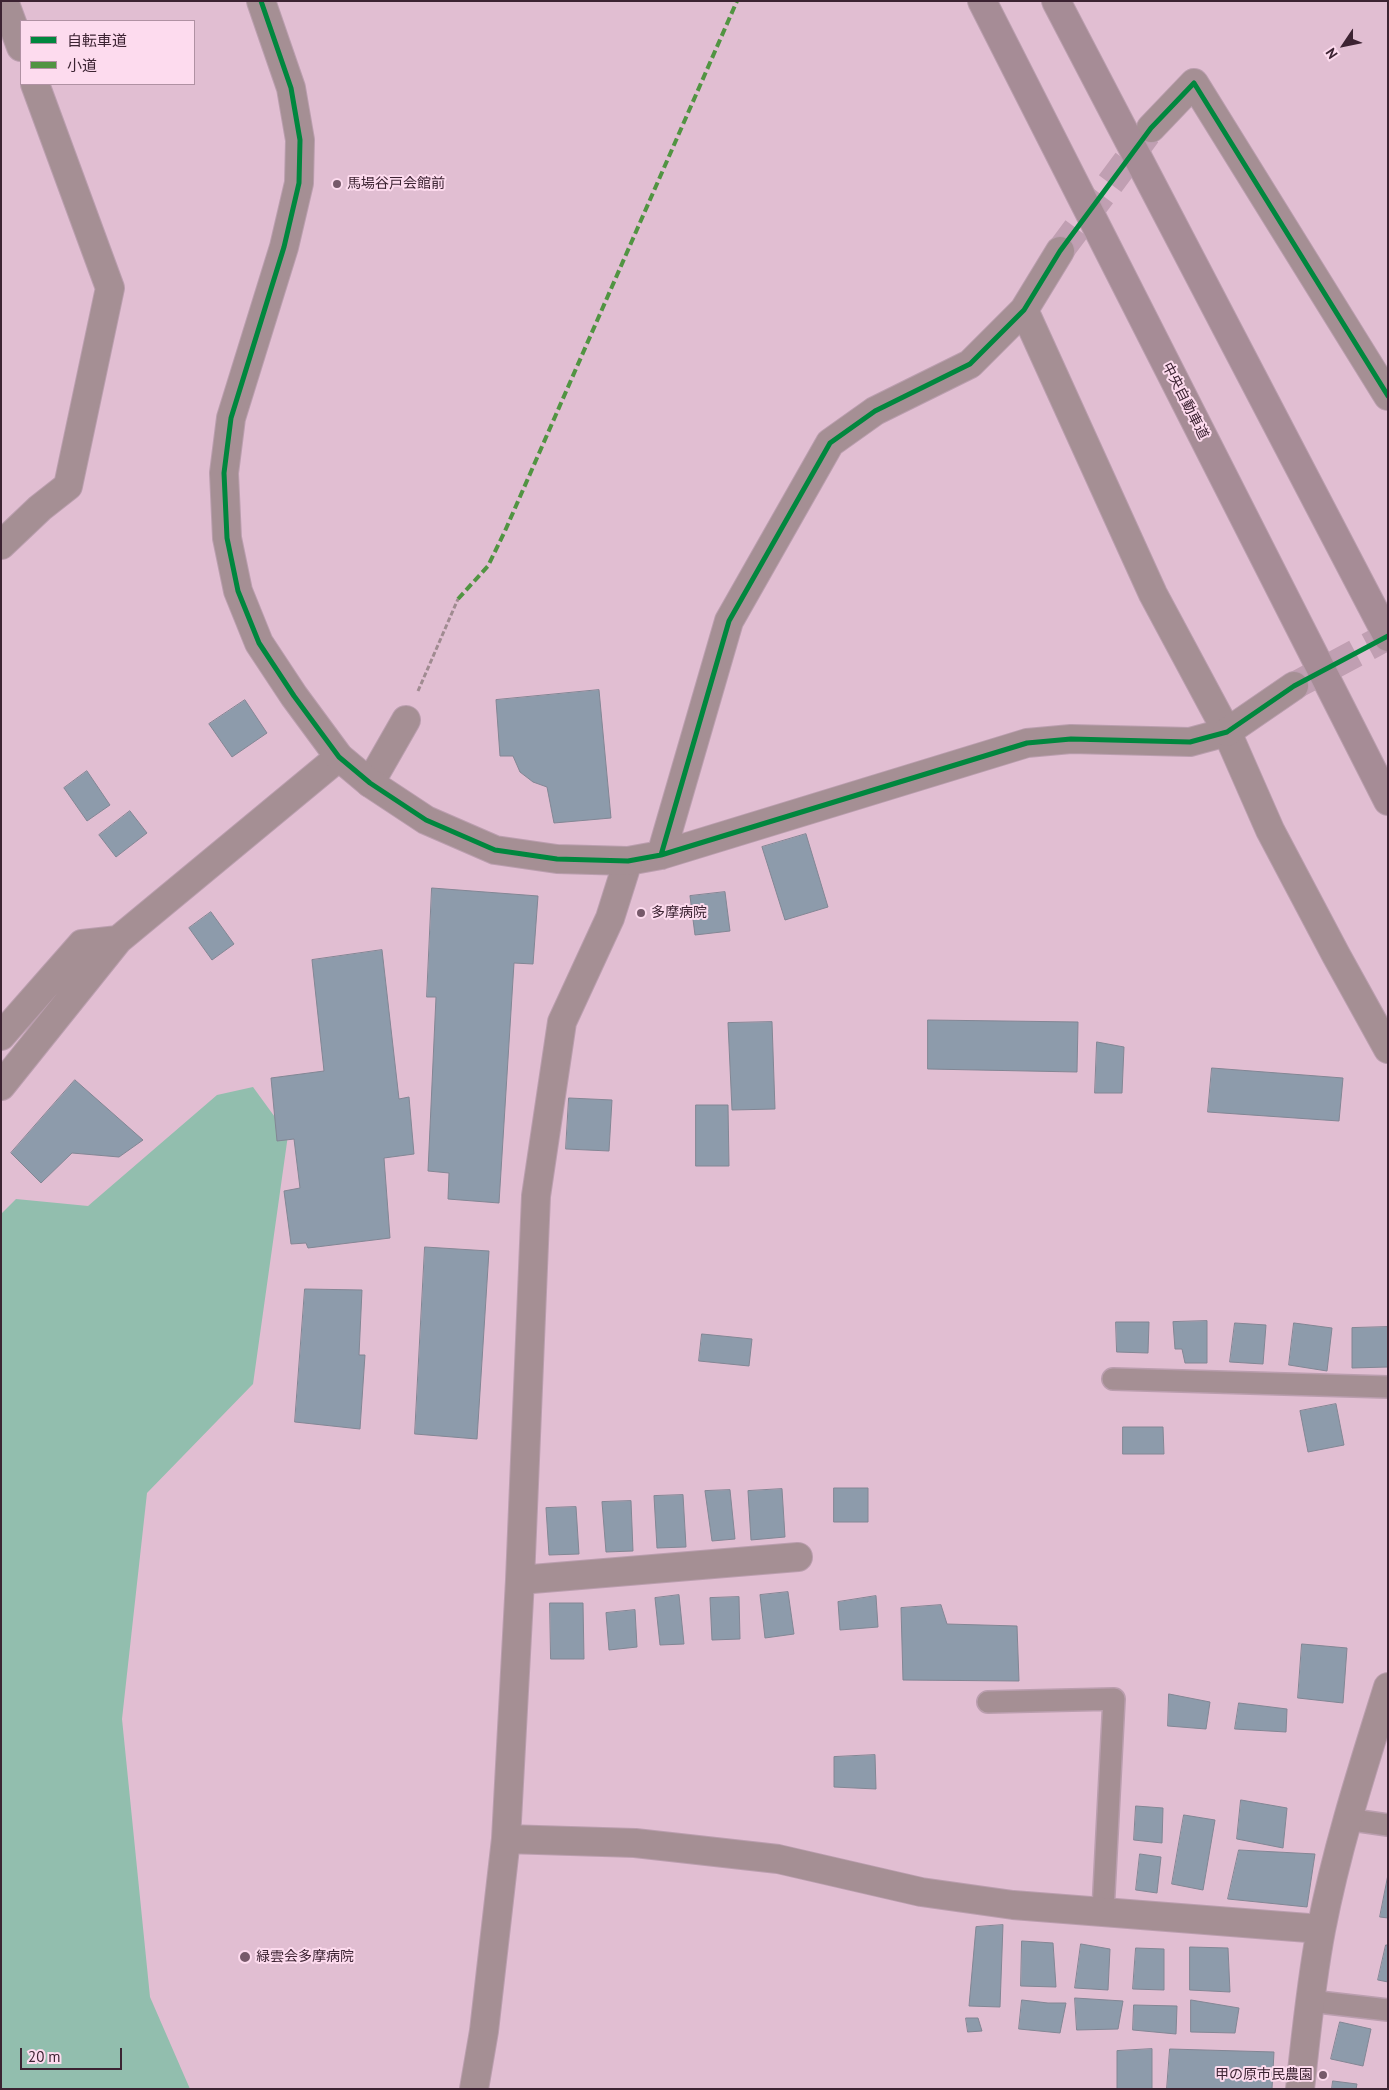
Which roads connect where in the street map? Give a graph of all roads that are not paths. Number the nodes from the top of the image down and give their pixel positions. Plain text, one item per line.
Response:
1 (4, 1) edge
2 (261, 1) edge
3 (982, 1) edge
4 (1056, 1) edge
5 (20, 44) edge
6 (35, 85) edge
7 (1151, 128) tunnel mouth
8 (1060, 251) tunnel mouth
9 (1024, 310) junction
10 (1388, 396) edge
11 (1, 545) edge
12 (1388, 636) edge
13 (1294, 686) tunnel mouth
14 (406, 720) road end
15 (1227, 732) junction
16 (339, 757) junction
17 (370, 783) junction
18 (1388, 801) edge
19 (661, 855) junction
20 (628, 861) junction
21 (118, 940) junction
22 (1, 1036) edge
23 (1388, 1049) edge
24 (1, 1086) edge
25 (1113, 1379) dead end
26 (1388, 1387) edge
27 (798, 1556) dead end
28 (520, 1580) junction
29 (1388, 1687) edge
30 (988, 1702) dead end
31 (1346, 1819) junction
32 (1388, 1825) edge
33 (506, 1839) junction
34 (1103, 1912) junction
35 (1321, 1929) junction
36 (1310, 2001) junction
37 (1388, 2010) edge
38 (474, 2089) edge
39 (1300, 2089) edge

1 - 5 street
2 - 16 street
3 - 18 highway, 中央自動車道
4 - 12 highway
6 - 11 street
7 - 10 street
8 - 9 street
9 - 15 street
9 - 19 street
13 - 15 street
14 - 17 street
15 - 19 street
15 - 23 street
16 - 17 street
16 - 21 street
17 - 20 street
19 - 20 street
20 - 28 street
21 - 22 street
21 - 24 street
25 - 26 lane
27 - 28 street
28 - 33 street
29 - 31 street
30 - 34 lane
31 - 32 lane
31 - 35 street
33 - 34 street
33 - 38 street
34 - 35 street
35 - 36 street
36 - 37 lane
36 - 39 street

